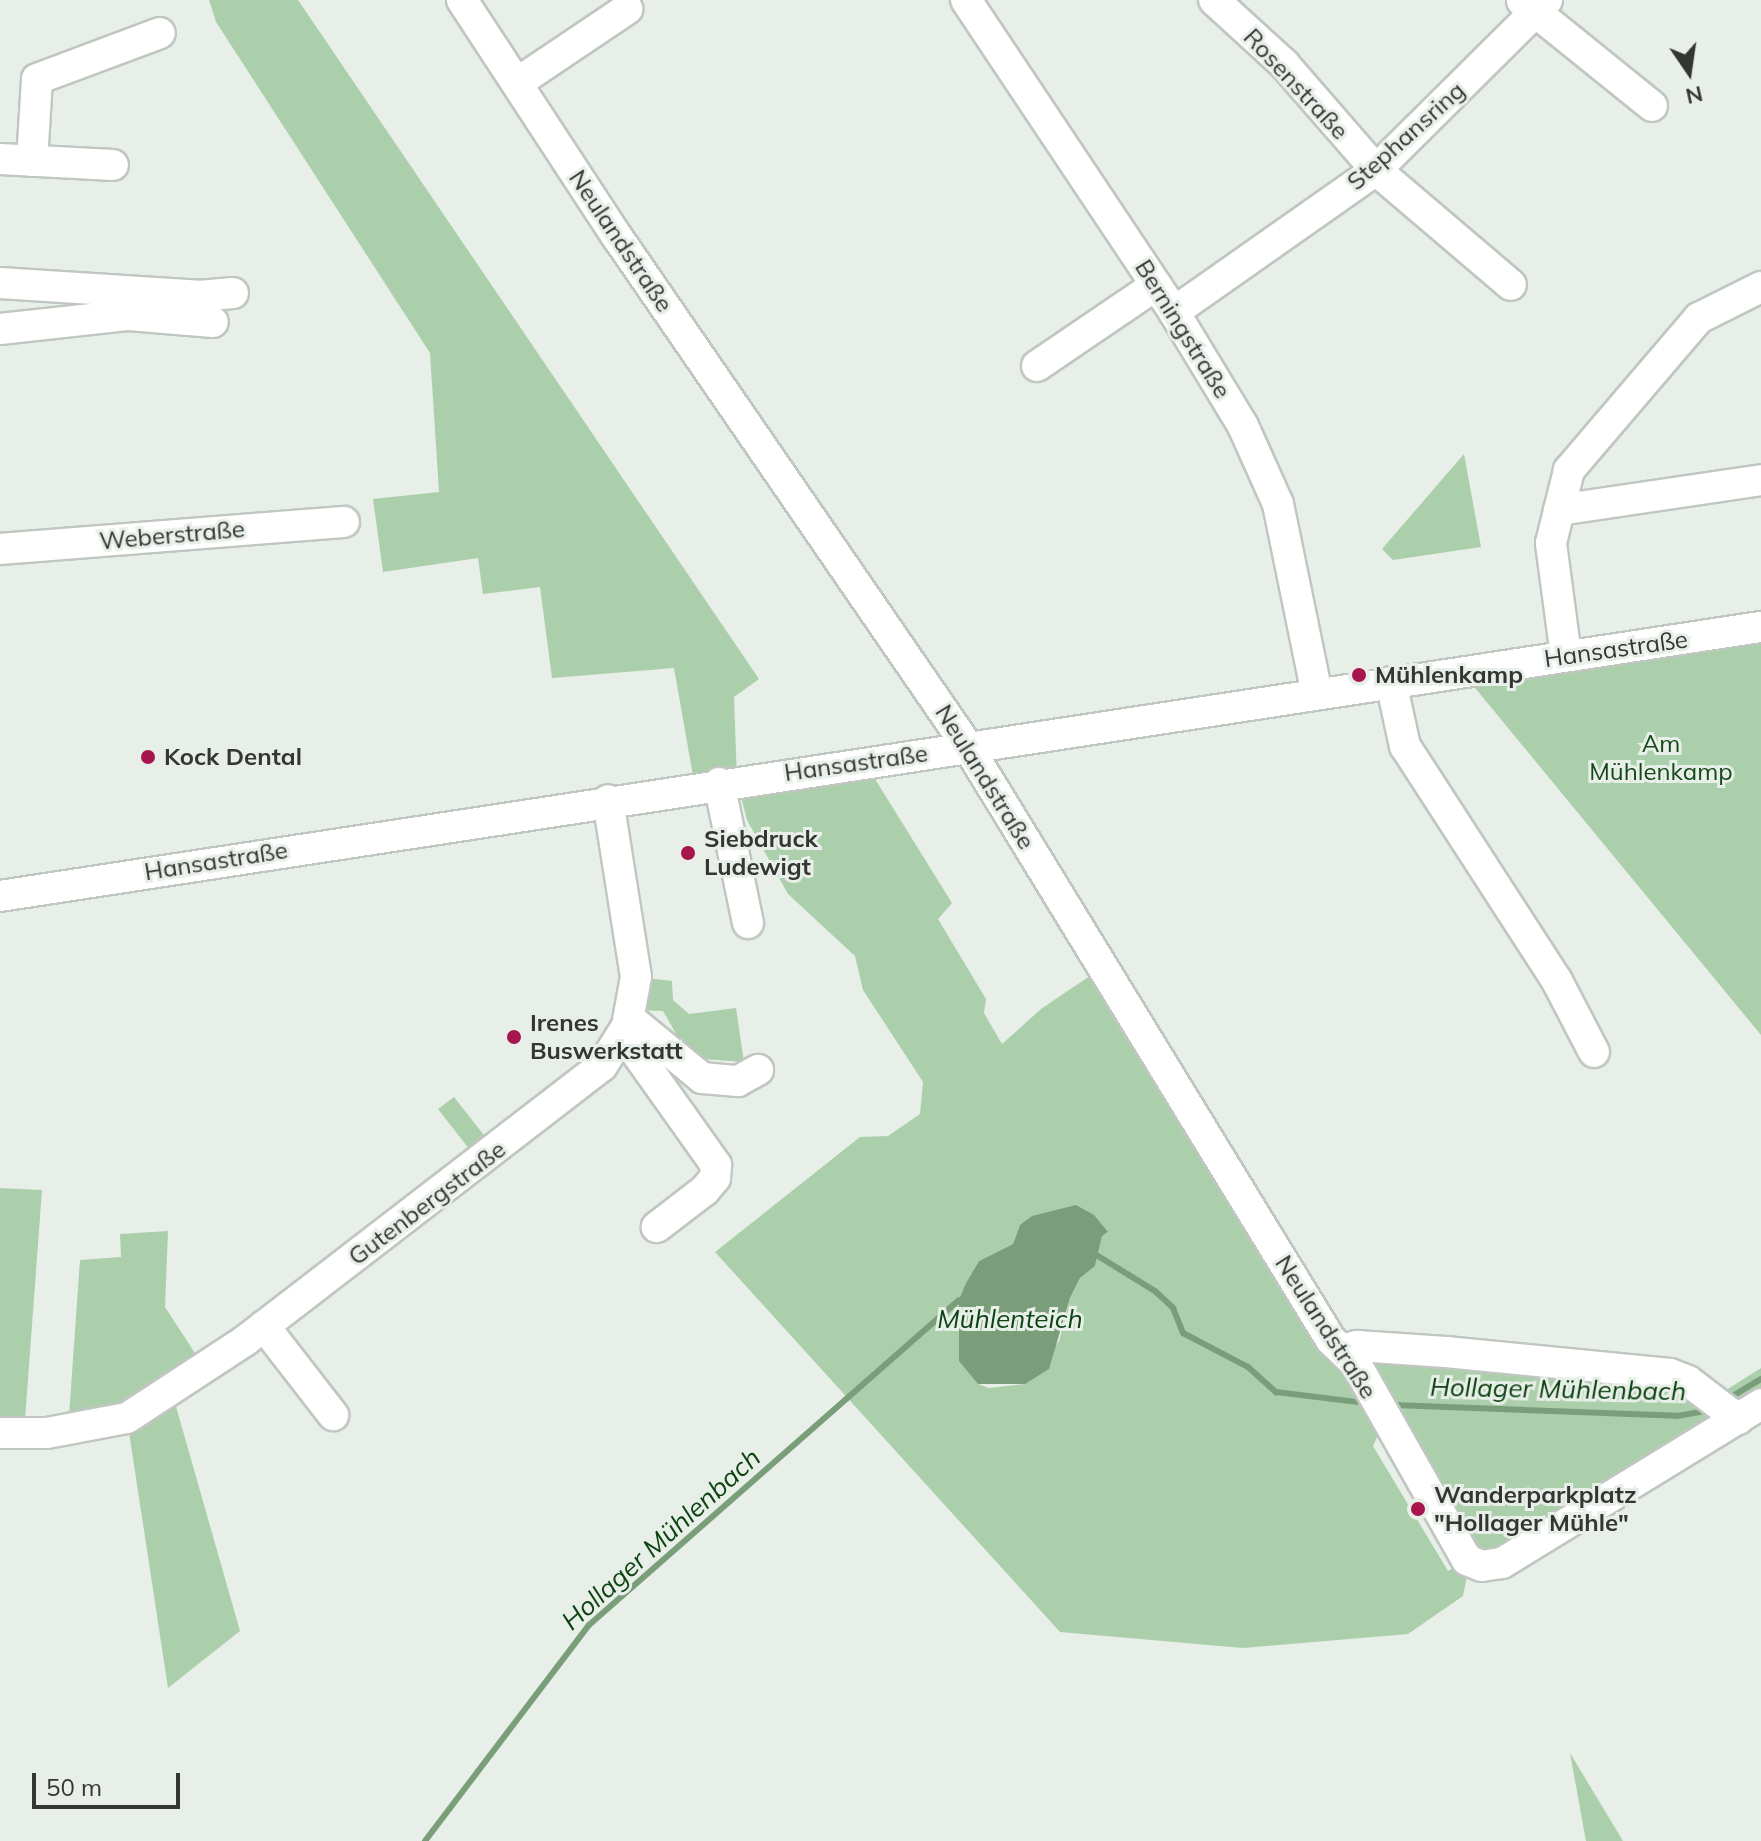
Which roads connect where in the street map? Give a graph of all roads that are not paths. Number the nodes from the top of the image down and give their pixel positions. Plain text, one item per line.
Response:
1 (462, 0) edge
2 (966, 0) edge
3 (1214, 0) edge
4 (1535, 5) edge
5 (627, 9) dead end
6 (160, 33) dead end
7 (517, 83) junction
8 (1652, 106) dead end
9 (0, 159) edge
10 (32, 161) junction
11 (113, 165) dead end
12 (1376, 170) junction
13 (0, 283) edge
14 (1156, 285) junction
15 (1511, 285) dead end
16 (1761, 287) edge
17 (233, 293) dead end
18 (1174, 312) junction
19 (213, 322) dead end
20 (0, 329) edge
21 (1037, 366) dead end
22 (1761, 480) edge
23 (1559, 510) junction
24 (344, 522) dead end
25 (0, 549) edge
26 (1761, 627) edge
27 (1566, 656) junction
28 (1391, 682) junction
29 (1317, 694) junction
30 (968, 747) junction
31 (719, 783) junction
32 (608, 800) junction
33 (0, 896) edge
34 (748, 923) dead end
35 (626, 1026) junction
36 (1594, 1052) dead end
37 (758, 1070) dead end
38 (657, 1227) dead end
39 (264, 1326) junction
40 (1342, 1350) junction
41 (1735, 1407) edge
42 (333, 1415) dead end
43 (0, 1433) edge

1 - 7 street, Neulandstraße
2 - 14 street, Berningstraße
3 - 12 street, Rosenstraße
4 - 8 street
4 - 12 street, Stephansring
5 - 7 street
6 - 10 street
7 - 30 street, Neulandstraße
9 - 10 street
10 - 11 street
12 - 15 street, Rosenstraße
12 - 18 street, Stephansring
13 - 17 street
14 - 18 street, Berningstraße
14 - 21 street
16 - 23 street
18 - 29 street, Berningstraße
19 - 20 street
22 - 23 street
23 - 27 street
24 - 25 street, Weberstraße
26 - 27 street, Hansastraße
27 - 28 street, Hansastraße
28 - 29 street, Hansastraße
28 - 36 street
29 - 30 street, Hansastraße
30 - 31 street, Hansastraße
30 - 40 street, Neulandstraße
31 - 32 street, Hansastraße
31 - 34 street
32 - 33 street, Hansastraße
32 - 35 street, Gutenbergstraße
35 - 37 street
35 - 38 street
35 - 39 street, Gutenbergstraße
39 - 42 street
39 - 43 street, Gutenbergstraße
40 - 41 street
40 - 41 street, Neulandstraße

